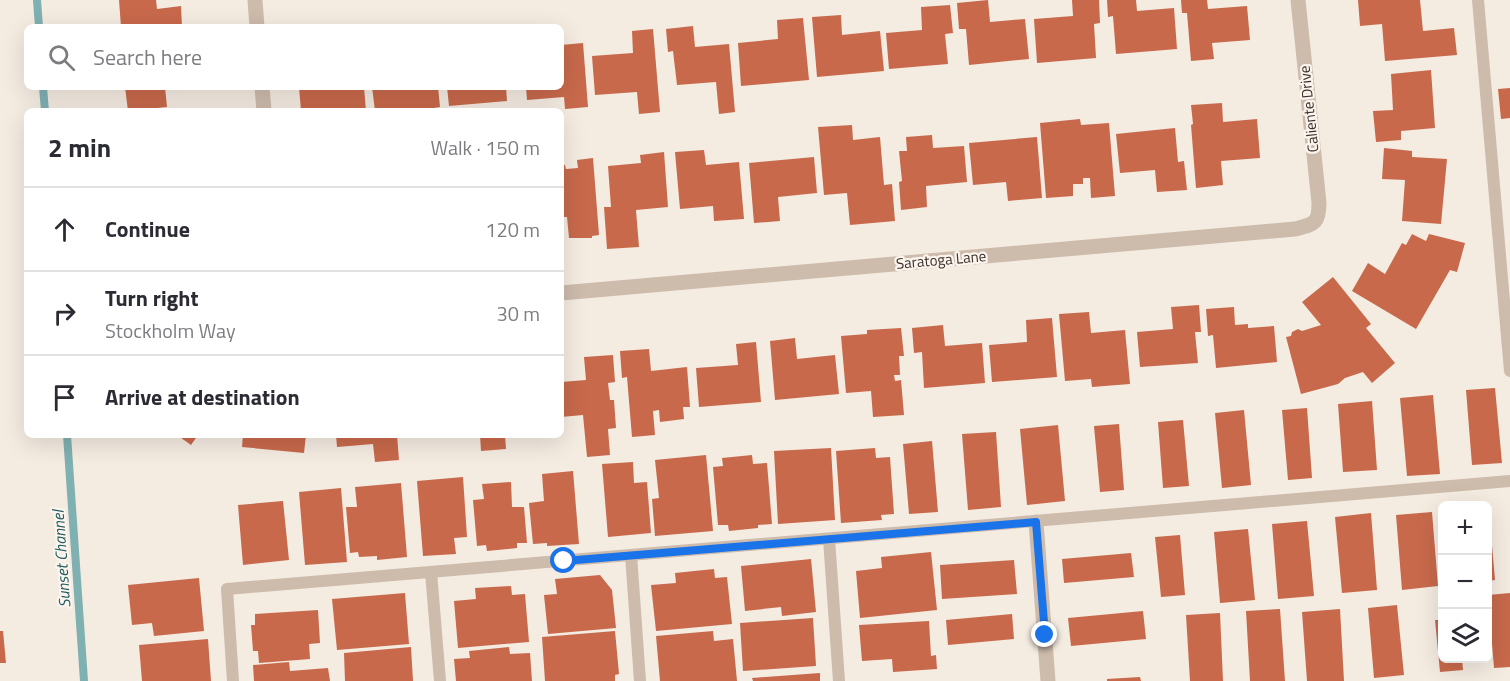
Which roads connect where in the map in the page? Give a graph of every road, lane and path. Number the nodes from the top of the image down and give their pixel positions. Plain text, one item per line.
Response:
1 (255, 0) edge
2 (1298, 0) edge
3 (1478, 0) edge
4 (257, 24) edge
5 (262, 90) edge
6 (264, 108) edge
7 (1318, 217) joint
8 (564, 293) edge
9 (1510, 371) edge
10 (1510, 481) edge
11 (1036, 522) junction
12 (829, 539) junction
13 (631, 555) junction
14 (431, 572) junction
15 (233, 681) edge
16 (440, 681) edge
17 (640, 681) edge
18 (839, 681) edge
19 (1048, 681) edge

1 - 4 street
2 - 7 street, Caliente Drive
3 - 9 lane
5 - 6 street
7 - 8 street, Saratoga Lane
10 - 11 lane
11 - 12 lane
11 - 19 street
12 - 13 lane
12 - 18 lane
13 - 14 lane
13 - 17 lane
14 - 15 lane
14 - 16 lane

